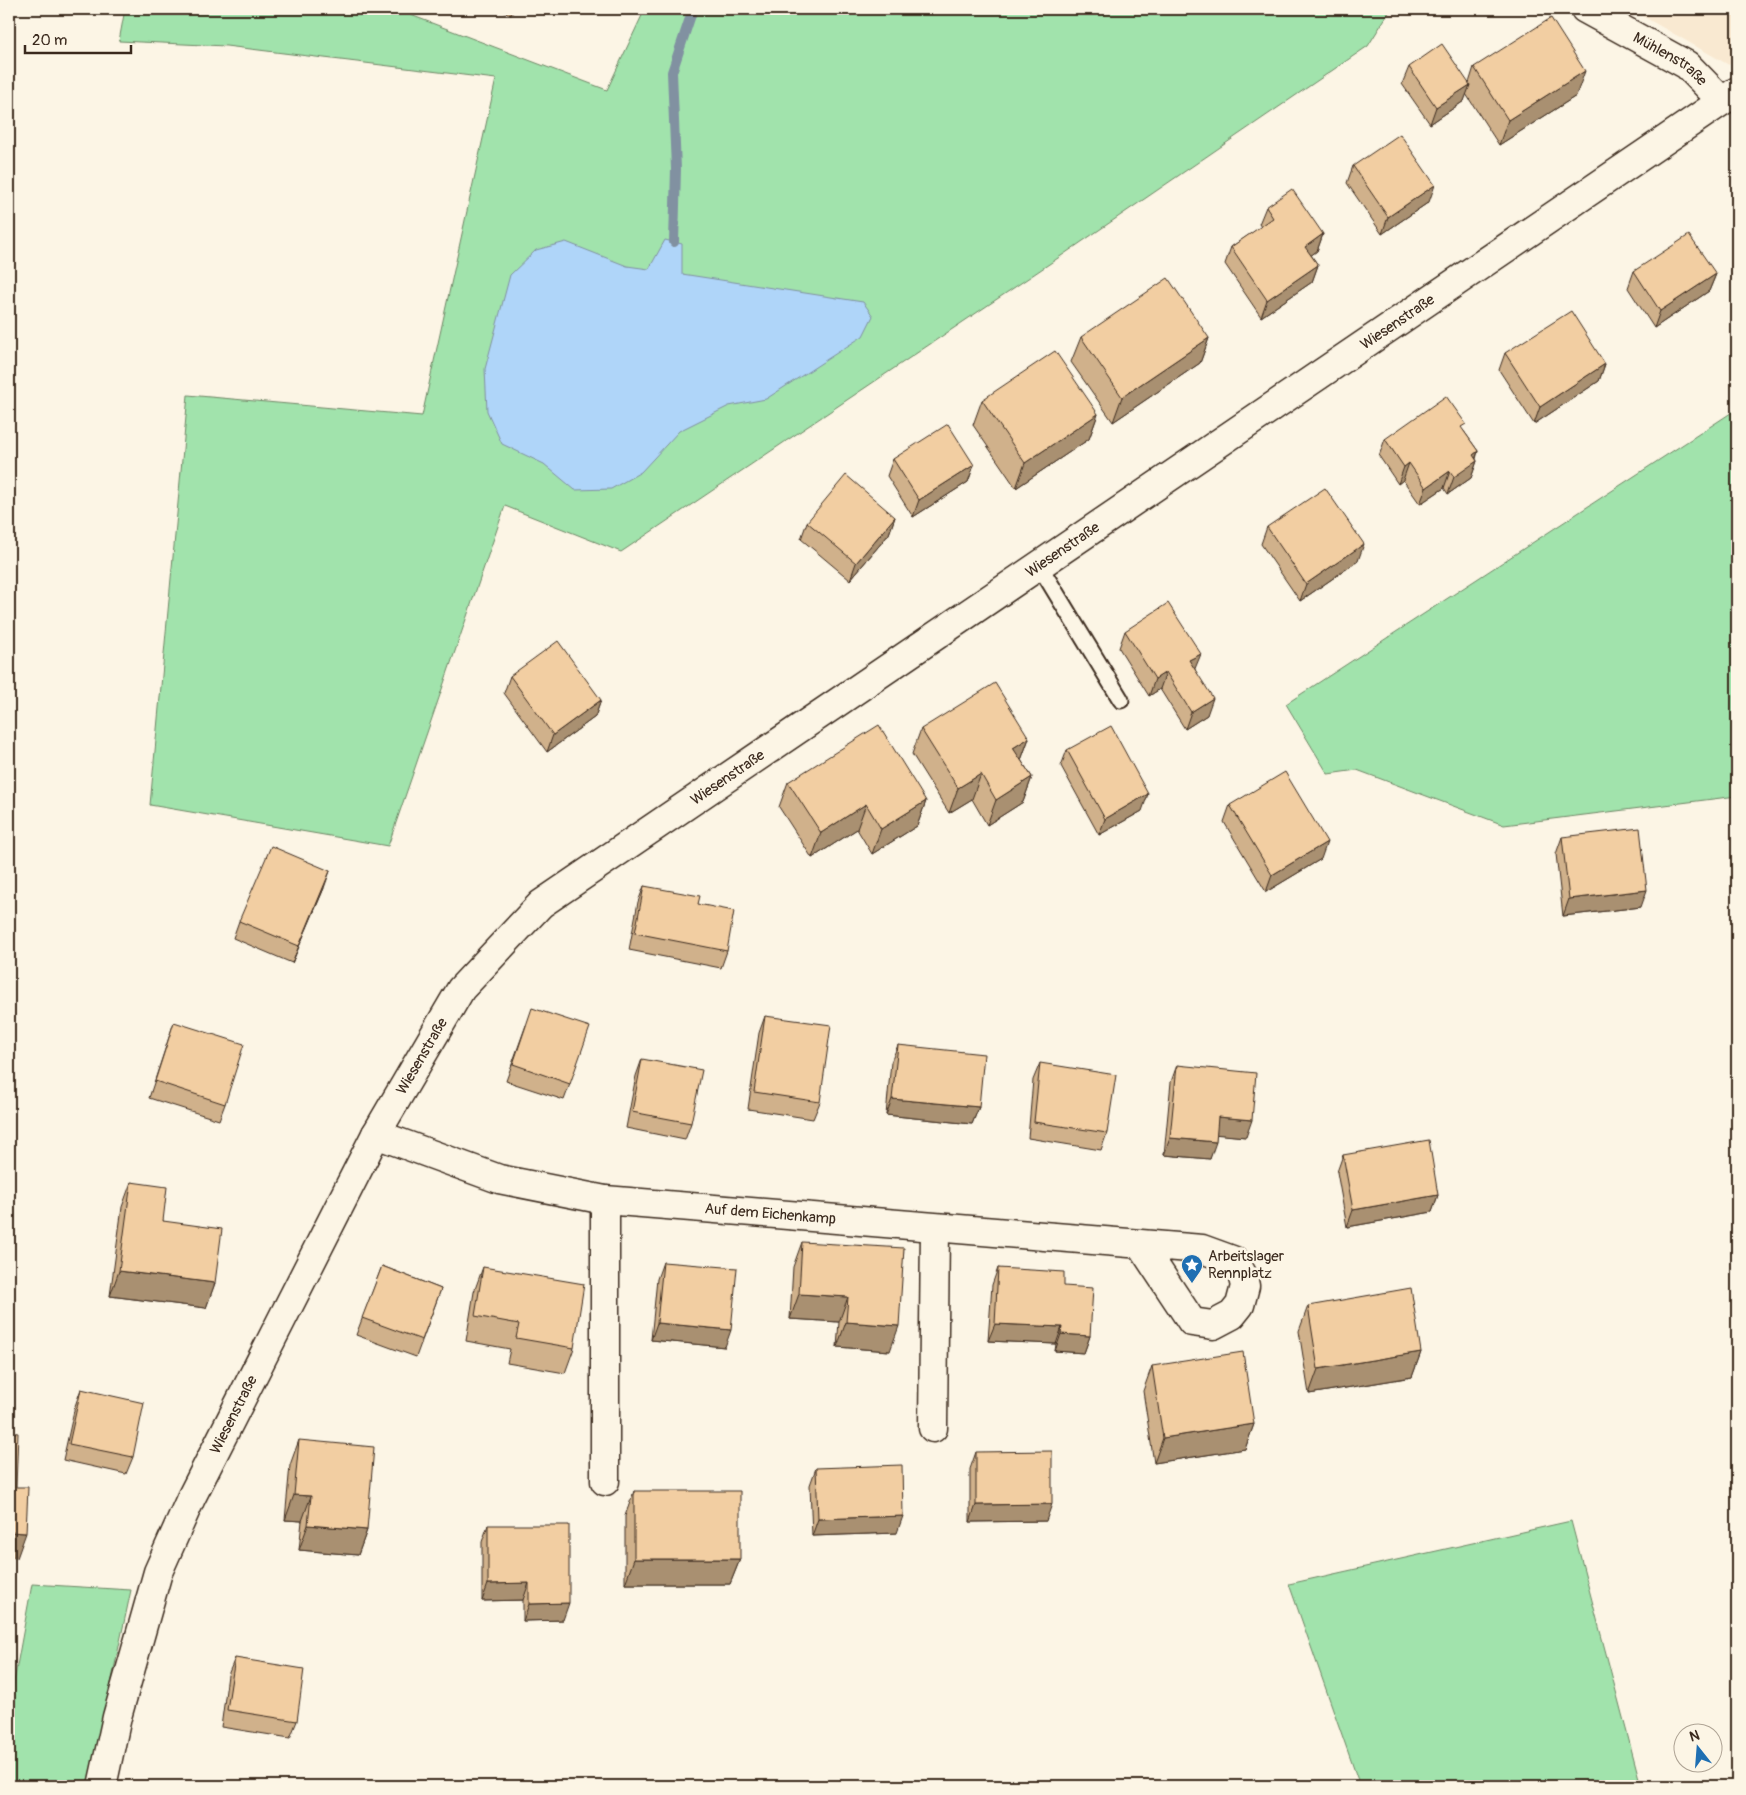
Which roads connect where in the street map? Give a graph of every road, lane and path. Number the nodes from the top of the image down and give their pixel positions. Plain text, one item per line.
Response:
1 (1586, 9) edge
2 (1730, 96) edge
3 (1039, 565) junction
4 (1121, 700) dead end
5 (376, 1134) junction
6 (605, 1200) junction
7 (935, 1228) junction
8 (1141, 1246) dead end
9 (933, 1428) dead end
10 (605, 1481) dead end
11 (102, 1786) edge

1 - 2 street, Mühlenstraße
2 - 3 street, Wiesenstraße
3 - 4 lane
3 - 5 street, Wiesenstraße
5 - 6 street, Auf dem Eichenkamp
5 - 11 street, Wiesenstraße
6 - 7 street, Auf dem Eichenkamp
6 - 10 street
7 - 8 street, Auf dem Eichenkamp
7 - 9 street

